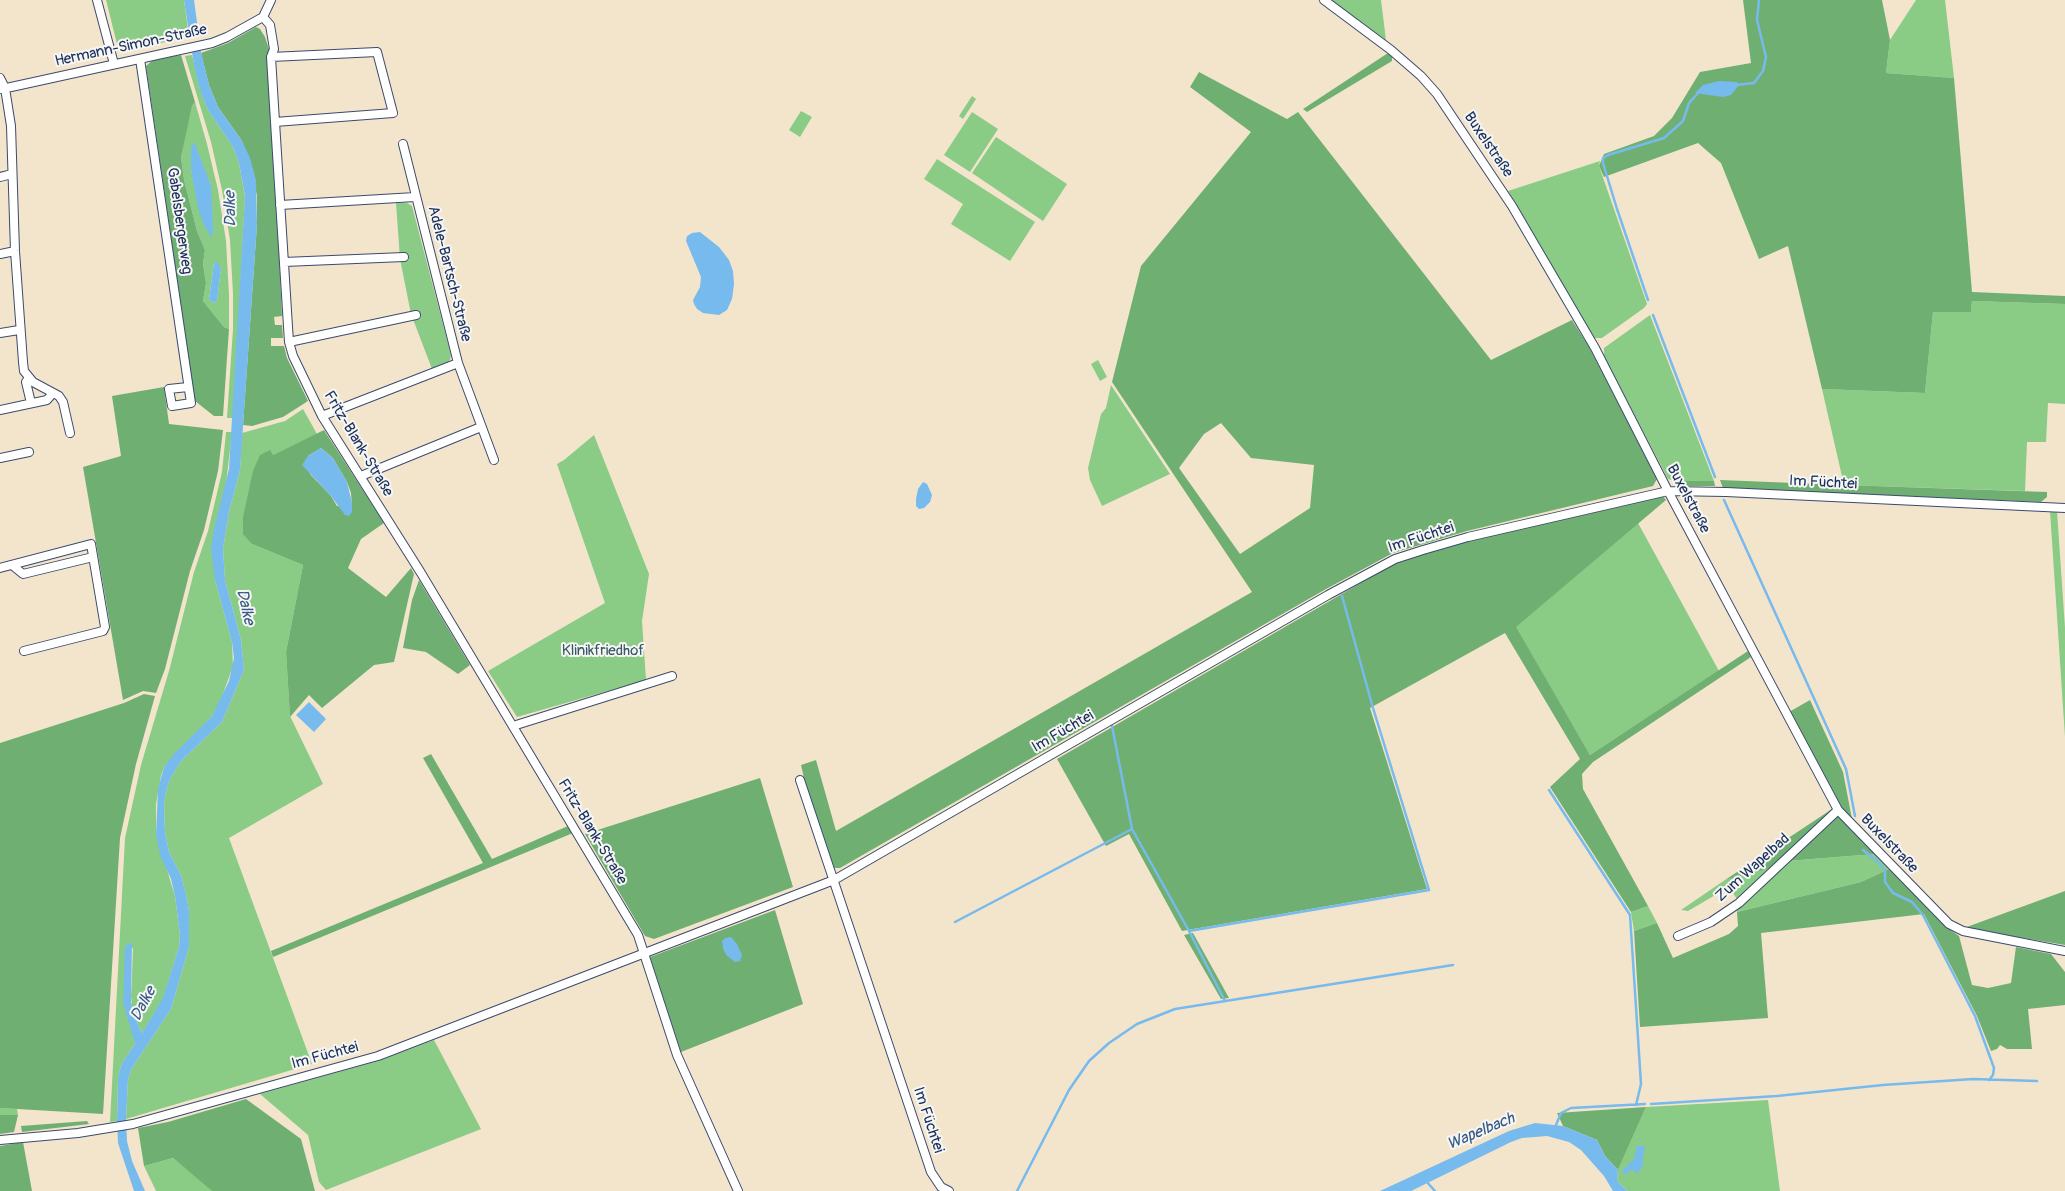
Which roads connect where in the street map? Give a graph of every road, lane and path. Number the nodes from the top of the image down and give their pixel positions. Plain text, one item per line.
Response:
1 (97, 0) edge
2 (271, 0) edge
3 (1324, 0) edge
4 (263, 17) junction
5 (271, 57) junction
6 (140, 59) junction
7 (114, 64) junction
8 (0, 78) edge
9 (3, 89) edge
10 (275, 122) junction
11 (403, 144) dead end
12 (12, 174) junction
13 (0, 177) edge
14 (415, 197) junction
15 (280, 205) junction
16 (14, 251) junction
17 (0, 254) edge
18 (404, 257) dead end
19 (284, 262) junction
20 (416, 316) dead end
21 (19, 330) junction
22 (0, 333) edge
23 (289, 342) junction
24 (458, 363) junction
25 (29, 378) junction
26 (188, 387) dead end
27 (53, 393) junction
28 (31, 403) junction
29 (0, 410) edge
30 (322, 416) junction
31 (481, 427) junction
32 (70, 433) dead end
33 (29, 452) dead end
34 (0, 458) edge
35 (494, 460) dead end
36 (361, 476) junction
37 (1668, 491) junction
38 (2065, 508) edge
39 (93, 557) junction
40 (12, 565) junction
41 (0, 568) edge
42 (24, 651) dead end
43 (672, 676) dead end
44 (514, 726) junction
45 (800, 780) dead end
46 (1838, 810) junction
47 (834, 880) junction
48 (1678, 936) dead end
49 (2065, 951) edge
50 (645, 953) junction
51 (0, 1140) edge
52 (738, 1191) edge
53 (949, 1191) edge

1 - 7 street
2 - 4 street
3 - 37 street, Buxelstraße
4 - 5 street, Fritz-Blank-Straße
4 - 6 street, Hermann-Simon-Straße
5 - 10 street, Fritz-Blank-Straße
5 - 10 street
6 - 7 street, Hermann-Simon-Straße
6 - 26 street, Gabelsbergerweg
7 - 9 street, Hermann-Simon-Straße
8 - 9 street
9 - 12 street
10 - 15 street, Fritz-Blank-Straße
11 - 14 street, Adele-Bartsch-Straße
12 - 13 street
12 - 16 street
14 - 15 street, Adele-Bartsch-Straße
14 - 24 street, Adele-Bartsch-Straße
15 - 19 street, Fritz-Blank-Straße
16 - 17 street
16 - 21 street
18 - 19 street
19 - 23 street, Fritz-Blank-Straße
20 - 23 street
21 - 22 street
21 - 25 street
23 - 30 street, Fritz-Blank-Straße
24 - 30 street, Adele-Bartsch-Straße
24 - 31 street
25 - 27 street
25 - 28 street
27 - 28 street
27 - 32 street
28 - 29 street
30 - 36 street, Fritz-Blank-Straße
31 - 35 street
31 - 36 street
33 - 34 street
36 - 44 street, Fritz-Blank-Straße
37 - 38 street, Im Füchtei
37 - 46 street, Buxelstraße
37 - 47 street, Im Füchtei
39 - 40 street
39 - 40 street
39 - 42 street
40 - 41 street
43 - 44 street
44 - 50 street, Fritz-Blank-Straße
45 - 47 street, Im Füchtei
46 - 48 street, Zum Wapelbad
46 - 49 street, Buxelstraße
47 - 50 street, Im Füchtei
47 - 53 street, Im Füchtei
50 - 51 street, Im Füchtei
50 - 52 street

